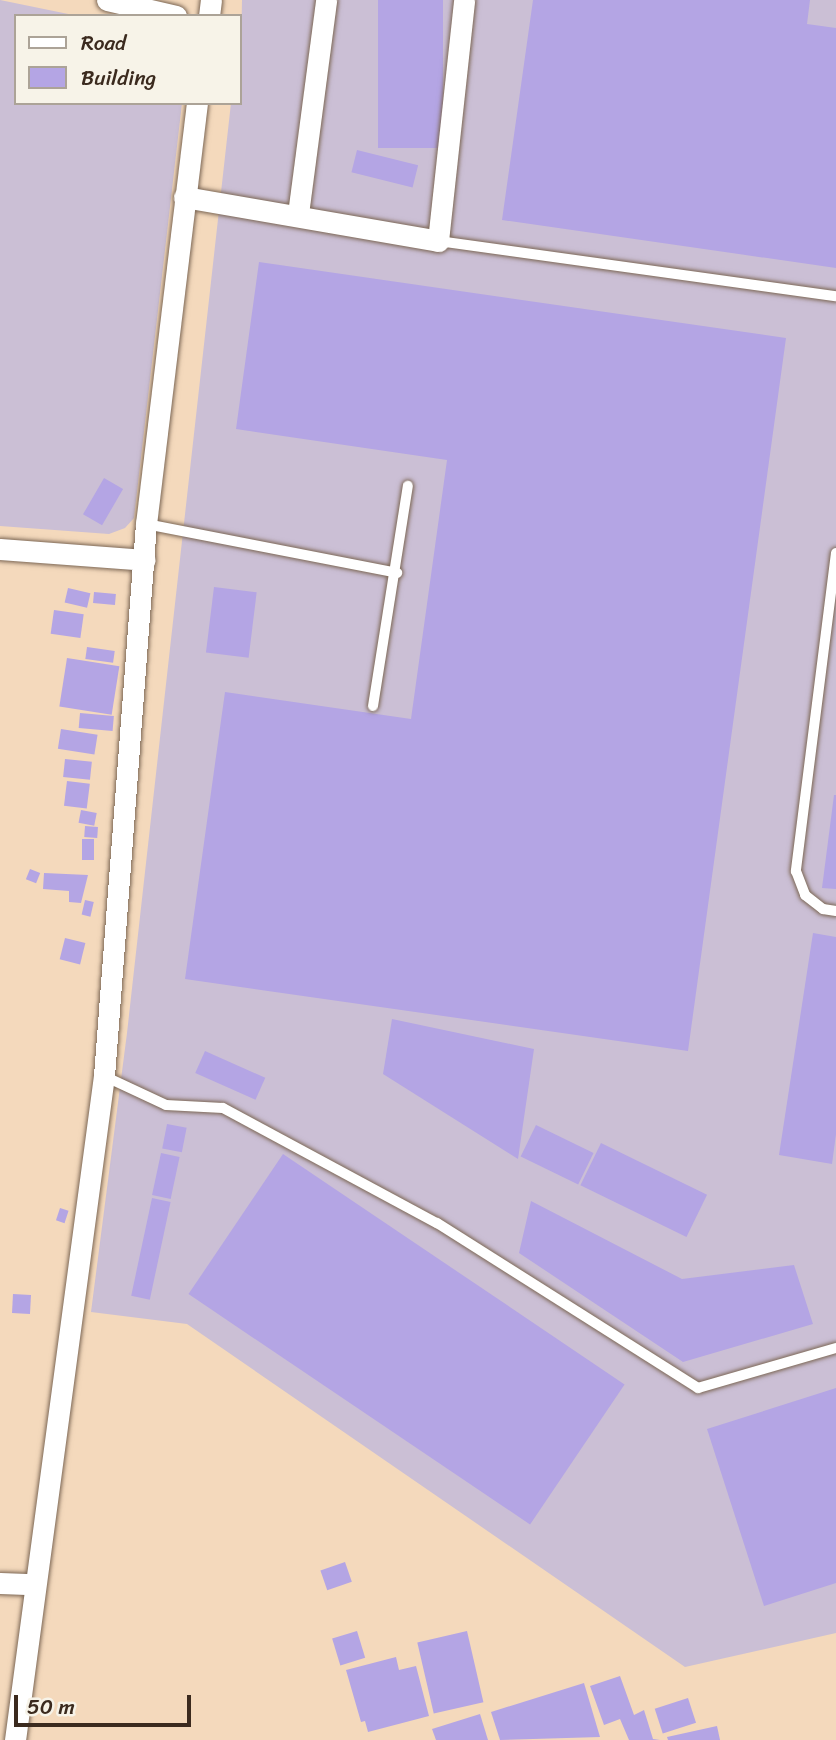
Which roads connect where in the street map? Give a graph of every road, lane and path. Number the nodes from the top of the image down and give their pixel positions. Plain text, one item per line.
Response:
1 (107, 0) edge
2 (326, 0) edge
3 (464, 0) edge
4 (167, 14) edge
5 (197, 105) edge
6 (184, 197) junction
7 (298, 214) junction
8 (438, 241) junction
9 (836, 296) edge
10 (408, 486) dead end
11 (146, 524) junction
12 (0, 549) edge
13 (836, 553) edge
14 (145, 560) junction
15 (397, 573) junction
16 (373, 706) dead end
17 (836, 911) edge
18 (104, 1076) junction
19 (836, 1348) edge
20 (0, 1583) edge
21 (33, 1584) junction
22 (15, 1740) edge

1 - 4 street
2 - 7 street
3 - 8 street
5 - 6 street
6 - 7 street
6 - 11 street
7 - 8 street
8 - 9 lane
10 - 15 lane
11 - 14 street
11 - 15 lane
12 - 14 street
13 - 17 lane
14 - 18 street
15 - 16 lane
18 - 19 lane
18 - 21 street
20 - 21 street
21 - 22 street

